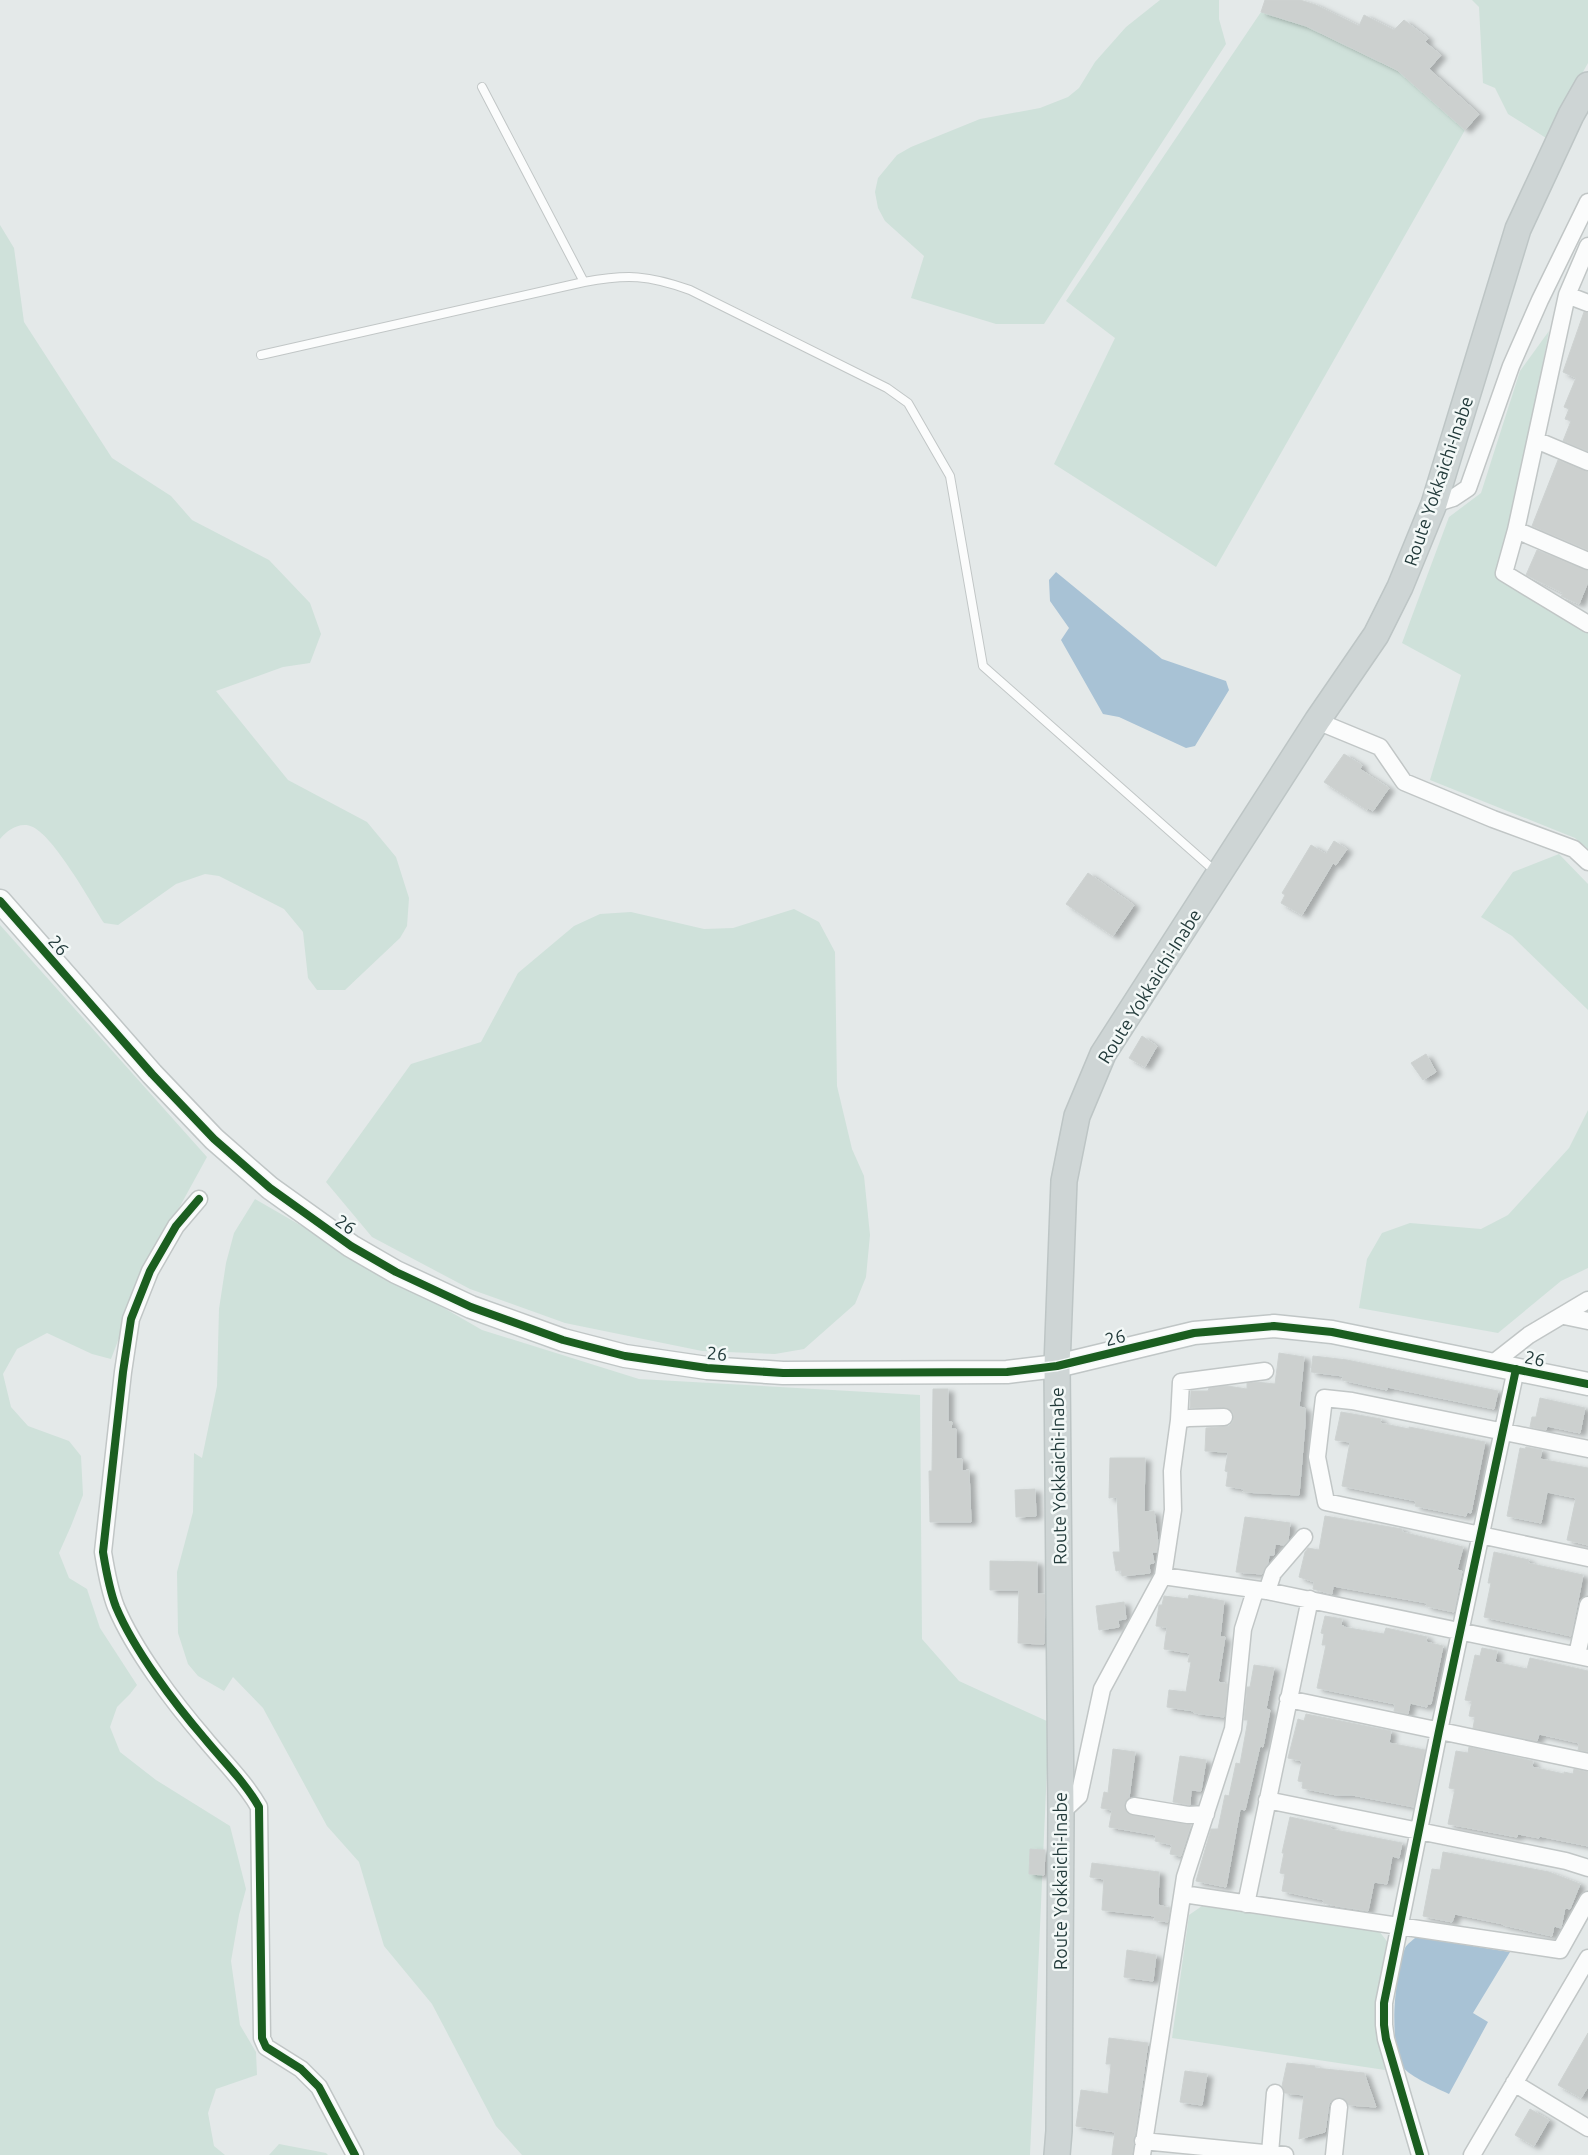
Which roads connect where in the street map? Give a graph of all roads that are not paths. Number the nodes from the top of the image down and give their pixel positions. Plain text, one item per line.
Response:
1 (1588, 85) edge
2 (482, 88) dead end
3 (1588, 202) edge
4 (1588, 246) edge
5 (584, 282) junction
6 (1567, 295) junction
7 (1588, 303) edge
8 (261, 355) dead end
9 (1536, 440) junction
10 (1588, 462) edge
11 (1434, 504) junction
12 (1516, 530) junction
13 (1588, 561) edge
14 (1588, 624) edge
15 (1317, 721) junction
16 (1588, 862) edge
17 (1219, 875) junction
18 (0, 901) edge
19 (199, 1199) dead end
20 (1588, 1300) edge
21 (1564, 1316) junction
22 (1588, 1321) edge
23 (1492, 1364) junction
24 (1057, 1366) junction
25 (1516, 1369) junction
26 (1265, 1371) dead end
27 (1588, 1384) edge
28 (1224, 1417) dead end
29 (1179, 1420) junction
30 (1502, 1431) junction
31 (1588, 1449) edge
32 (1480, 1535) junction
33 (1304, 1537) dead end
34 (1588, 1558) edge
35 (1163, 1576) junction
36 (1261, 1591) junction
37 (1310, 1599) junction
38 (1588, 1605) edge
39 (1460, 1630) junction
40 (1583, 1656) edge
41 (1288, 1700) junction
42 (1439, 1731) junction
43 (1588, 1762) edge
44 (1267, 1800) junction
45 (1134, 1806) dead end
46 (1061, 1812) junction
47 (1206, 1814) junction
48 (1420, 1830) junction
49 (1588, 1868) edge
50 (1182, 1894) junction
51 (1588, 1900) edge
52 (1246, 1904) junction
53 (1400, 1926) junction
54 (1588, 1958) edge
55 (1514, 2083) junction
56 (1275, 2093) dead end
57 (1339, 2107) dead end
58 (1588, 2128) edge
59 (1143, 2148) edge
60 (1278, 2154) edge
61 (355, 2155) edge
62 (1058, 2155) edge
63 (1334, 2155) edge
64 (1420, 2155) edge
65 (1472, 2155) edge

1 - 11 main road, Route Yokkaichi-Inabe
2 - 5 lane
3 - 11 street
4 - 6 street
5 - 8 lane
5 - 17 lane
6 - 7 street
6 - 9 street
9 - 10 street
9 - 12 street
11 - 15 main road, Route Yokkaichi-Inabe
12 - 13 street
12 - 14 street
15 - 16 street
15 - 17 main road, Route Yokkaichi-Inabe
17 - 24 main road, Route Yokkaichi-Inabe
18 - 24 street, 26
19 - 61 street
20 - 21 street
21 - 22 street
21 - 23 street
23 - 24 street, 26
23 - 25 street, 26
24 - 46 main road, Route Yokkaichi-Inabe
25 - 27 street, 26
25 - 30 street
26 - 29 street
28 - 29 street
29 - 35 street
30 - 31 street
30 - 32 street
30 - 32 street
32 - 34 street
32 - 39 street
33 - 36 street
35 - 36 street
35 - 46 street
36 - 37 street
36 - 47 street
37 - 39 street
37 - 41 street
38 - 40 street
39 - 40 street
39 - 42 street
41 - 42 street
41 - 44 street
42 - 43 street
42 - 48 street
44 - 48 street
44 - 52 street
45 - 47 street
46 - 62 main road, Route Yokkaichi-Inabe
47 - 50 street
48 - 49 street
48 - 53 street
50 - 52 street
50 - 59 street
51 - 53 street
52 - 53 street
53 - 64 street
54 - 55 street
55 - 58 street
55 - 65 street
56 - 60 street
57 - 63 street
59 - 60 street

